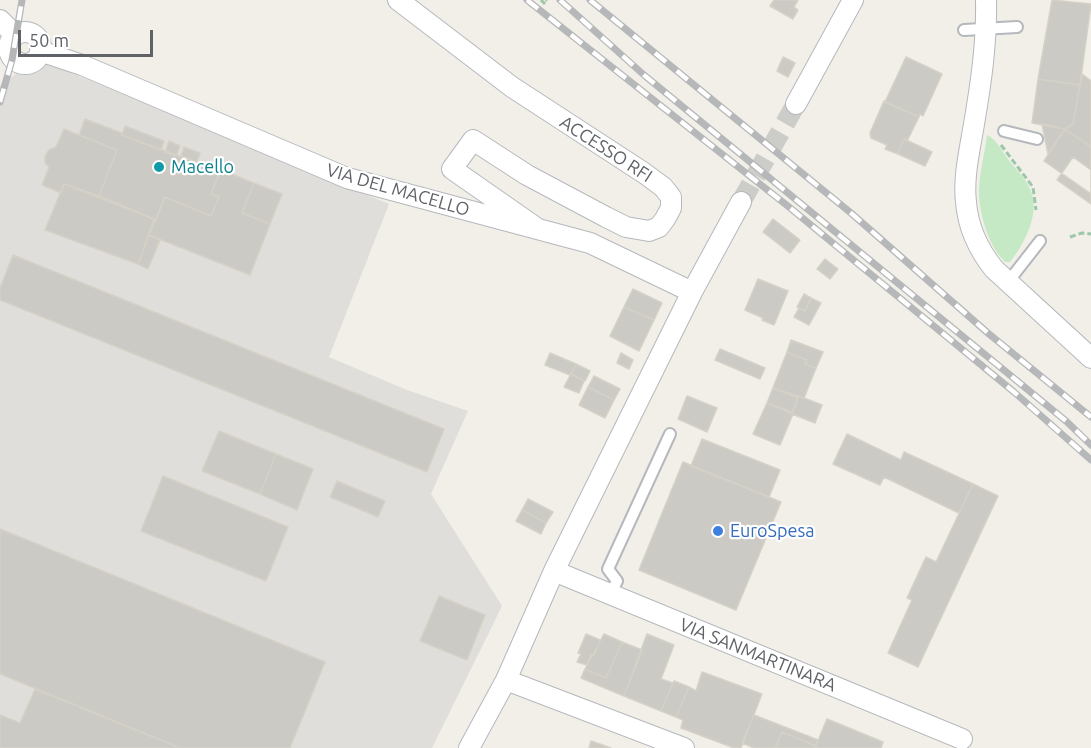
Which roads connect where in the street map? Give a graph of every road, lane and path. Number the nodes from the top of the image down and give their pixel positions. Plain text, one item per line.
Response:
1 (398, 0) edge
2 (541, 0) edge
3 (852, 0) edge
4 (986, 0) edge
5 (546, 2) edge
6 (0, 20) edge
7 (1017, 27) dead end
8 (986, 29) junction
9 (964, 30) dead end
10 (15, 35) junction
11 (40, 51) junction
12 (7, 65) edge
13 (796, 104) tunnel mouth
14 (1004, 132) dead end
15 (1037, 139) dead end
16 (741, 202) tunnel mouth
17 (538, 229) junction
18 (1091, 234) edge
19 (1070, 237) dead end
20 (1040, 241) dead end
21 (1008, 282) junction
22 (692, 292) junction
23 (1091, 358) edge
24 (670, 434) dead end
25 (554, 572) junction
26 (610, 595) junction
27 (506, 680) junction
28 (963, 739) dead end
29 (469, 748) edge
30 (684, 748) edge

1 - 17 street, ACCESSO RFI
2 - 5 path
3 - 13 street
4 - 8 street
6 - 10 street
7 - 8 lane
8 - 9 lane
8 - 21 street
10 - 11 street, VIA DEL MACELLO
10 - 12 street
11 - 12 street
11 - 17 street, VIA DEL MACELLO
14 - 15 lane
16 - 22 street
17 - 22 street, VIA DEL MACELLO
18 - 19 path
20 - 21 lane
21 - 23 street
22 - 25 street
24 - 26 lane
25 - 26 street, VIA SANMARTINARA
25 - 27 street
26 - 28 street, VIA SANMARTINARA
27 - 29 street
27 - 30 street

